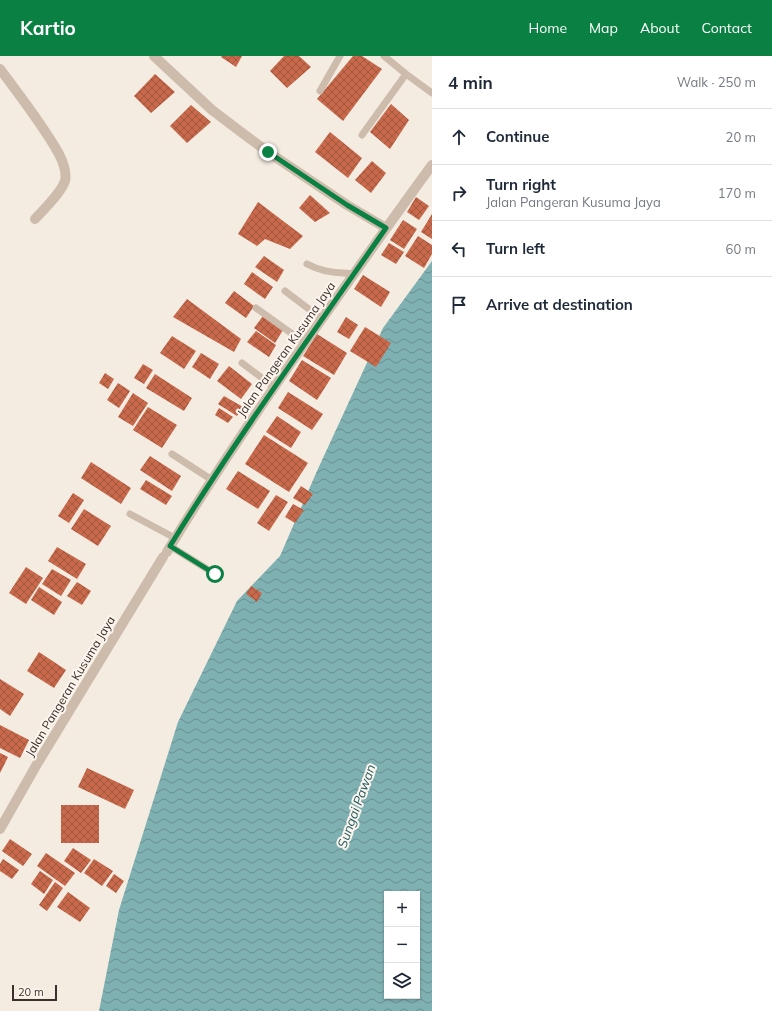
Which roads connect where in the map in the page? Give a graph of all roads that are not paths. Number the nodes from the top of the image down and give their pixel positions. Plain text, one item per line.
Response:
1 (154, 56) edge
2 (340, 56) edge
3 (384, 56) edge
4 (0, 69) edge
5 (406, 74) junction
6 (320, 91) dead end
7 (432, 93) edge
8 (362, 136) dead end
9 (432, 165) edge
10 (35, 219) dead end
11 (386, 228) junction
12 (307, 264) dead end
13 (354, 274) junction
14 (285, 292) dead end
15 (256, 308) dead end
16 (322, 319) junction
17 (305, 343) junction
18 (242, 363) dead end
19 (274, 387) junction
20 (172, 454) dead end
21 (212, 480) junction
22 (130, 514) dead end
23 (169, 548) junction
24 (215, 574) dead end
25 (1, 826) edge

1 - 11 street
2 - 6 lane
3 - 5 lane
4 - 10 street
5 - 7 lane
5 - 8 lane
9 - 11 street, Jalan Pangeran Kusuma Jaya
11 - 13 street, Jalan Pangeran Kusuma Jaya
12 - 13 lane
13 - 16 street, Jalan Pangeran Kusuma Jaya
14 - 16 lane
15 - 17 lane
16 - 17 street, Jalan Pangeran Kusuma Jaya
17 - 19 street, Jalan Pangeran Kusuma Jaya
18 - 19 lane
19 - 21 street, Jalan Pangeran Kusuma Jaya
20 - 21 lane
21 - 23 street, Jalan Pangeran Kusuma Jaya
22 - 23 lane
23 - 24 lane
23 - 25 street, Jalan Pangeran Kusuma Jaya

